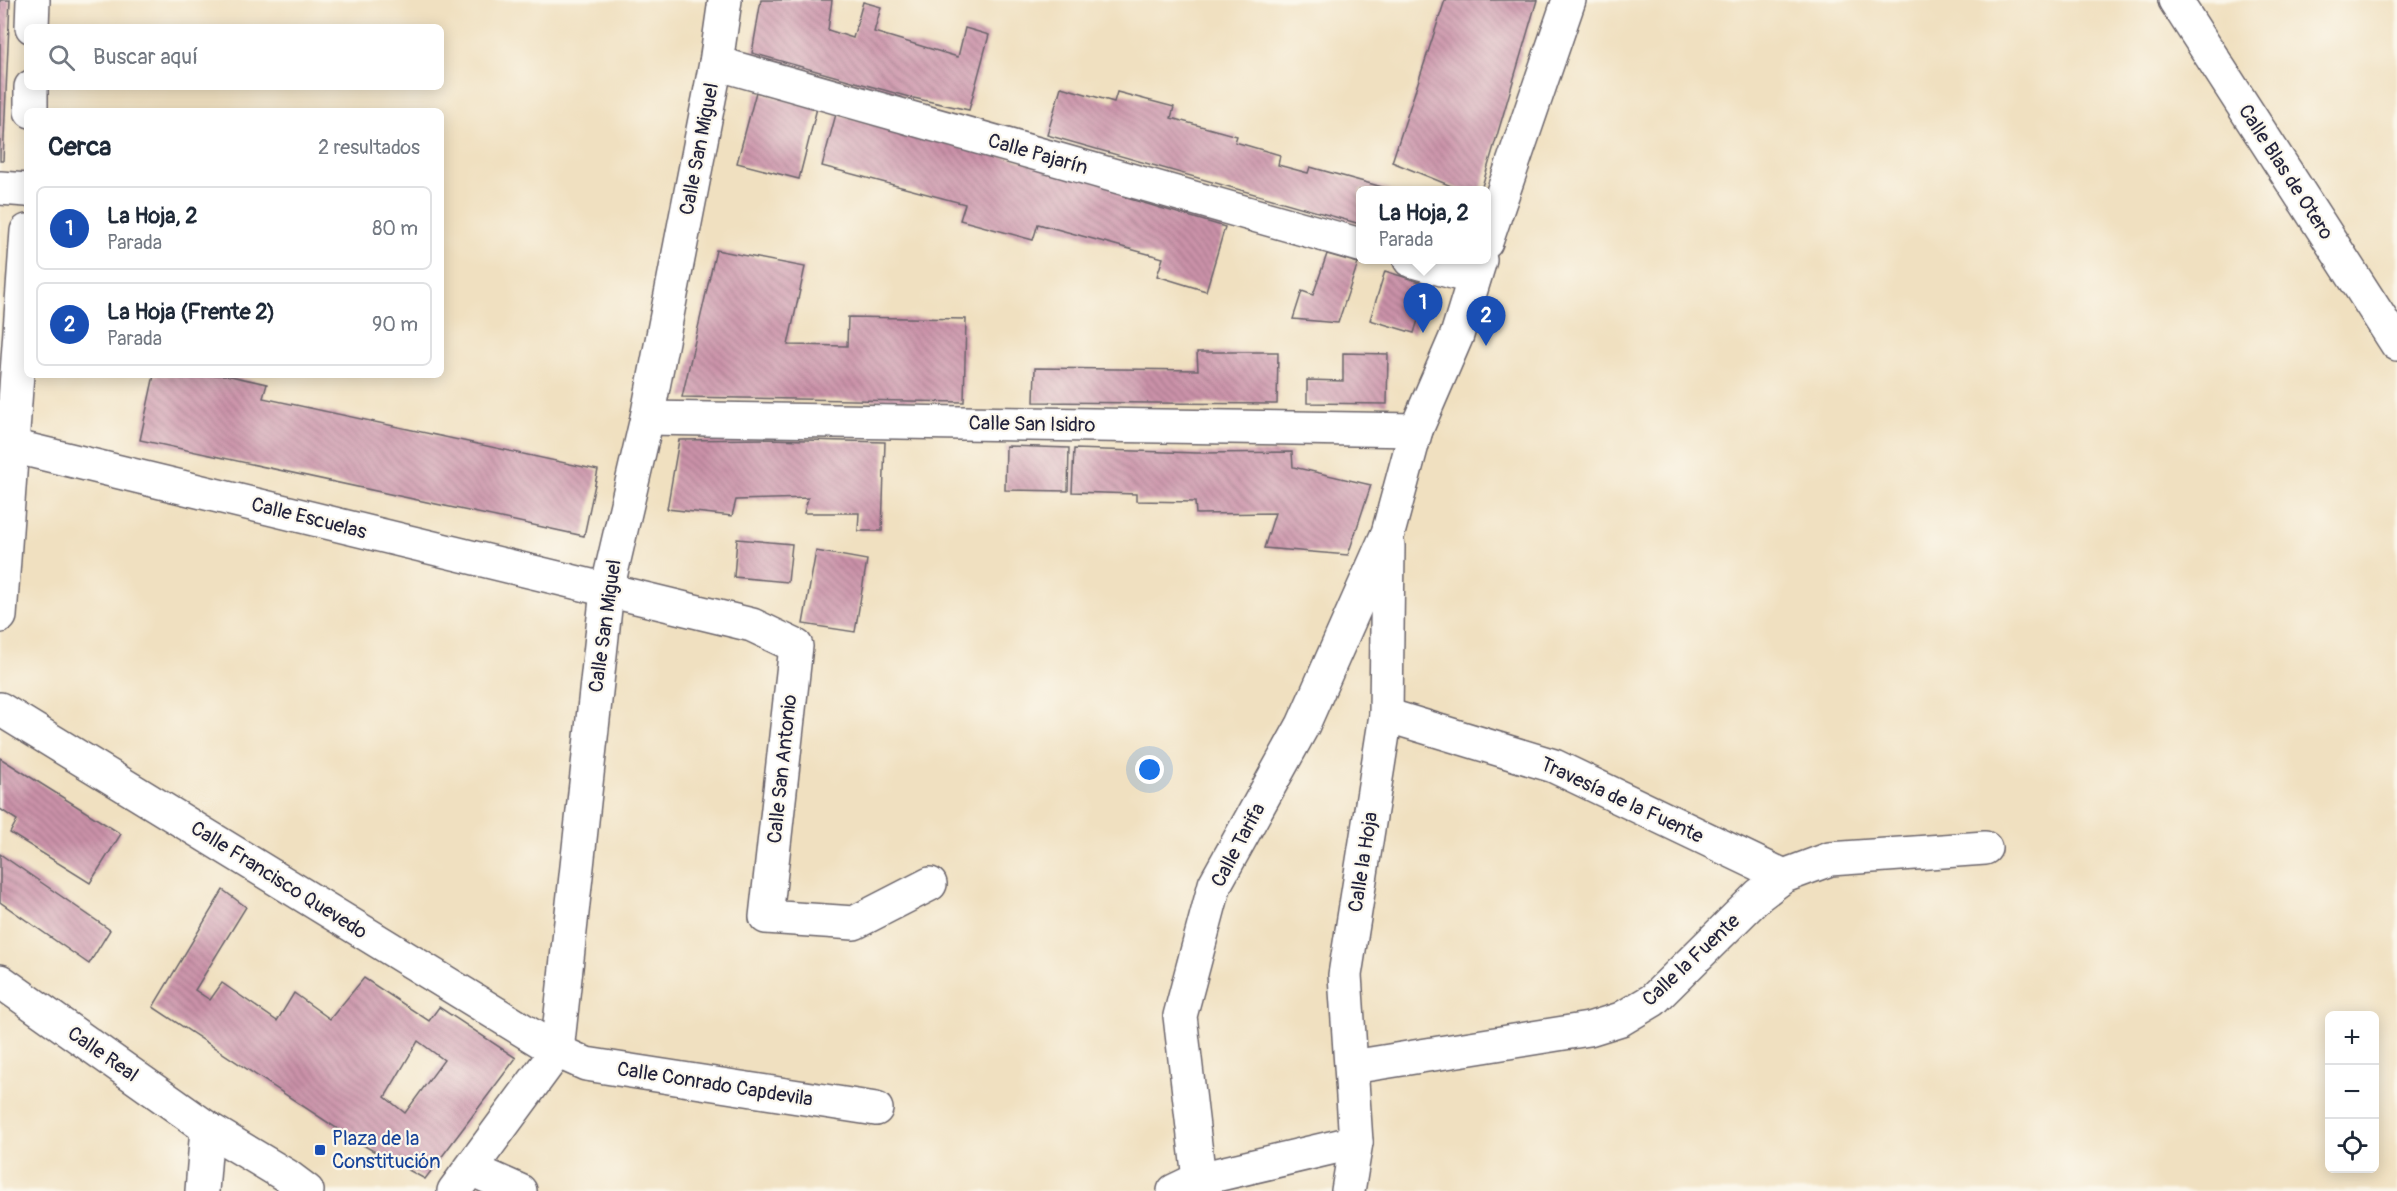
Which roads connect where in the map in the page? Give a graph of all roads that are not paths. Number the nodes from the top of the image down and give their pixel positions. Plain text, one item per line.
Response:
1 (33, 0) edge
2 (724, 0) edge
3 (1569, 0) edge
4 (2175, 0) edge
5 (32, 24) edge
6 (716, 63) junction
7 (32, 90) edge
8 (31, 108) edge
9 (0, 188) edge
10 (24, 190) edge
11 (1491, 227) edge
12 (1356, 245) edge
13 (1440, 264) edge
14 (1477, 269) edge
15 (24, 274) edge
16 (2397, 344) edge
17 (647, 418) junction
18 (1416, 430) junction
19 (12, 446) junction
20 (1388, 533) junction
21 (606, 590) junction
22 (0, 616) edge
23 (0, 709) edge
24 (1386, 715) junction
25 (1985, 848) dead end
26 (1784, 876) junction
27 (930, 884) dead end
28 (0, 981) edge
29 (557, 1051) junction
30 (1352, 1067) junction
31 (876, 1109) dead end
32 (207, 1128) junction
33 (1356, 1142) junction
34 (462, 1180) edge
35 (1186, 1185) edge
36 (202, 1191) edge
37 (307, 1191) edge
38 (520, 1191) edge
39 (1348, 1191) edge

1 - 5 street
2 - 6 street, Calle San Miguel
3 - 11 street
4 - 16 street, Calle Blas de Otero
6 - 12 street, Calle Pajarín
6 - 17 street, Calle San Miguel
7 - 8 street
9 - 10 street
13 - 14 street
14 - 18 street
15 - 19 street
17 - 18 street, Calle San Isidro
17 - 21 street, Calle San Miguel
18 - 20 street
19 - 21 street, Calle Escuelas
19 - 22 street
20 - 24 street, Calle la Hoja
20 - 35 street, Calle Tarifa
21 - 27 street, Calle San Antonio
21 - 29 street, Calle San Miguel
23 - 29 street, Calle Francisco Quevedo
24 - 26 street, Travesía de la Fuente
24 - 30 street, Calle la Hoja
25 - 26 street, Calle la Fuente
26 - 30 street, Calle la Fuente
28 - 32 street, Calle Real
29 - 31 street, Calle Conrado Capdevila
29 - 34 street
30 - 33 street, Calle la Hoja
32 - 36 street
32 - 37 street
33 - 35 street
33 - 39 street, Calle la Hoja
34 - 38 street

